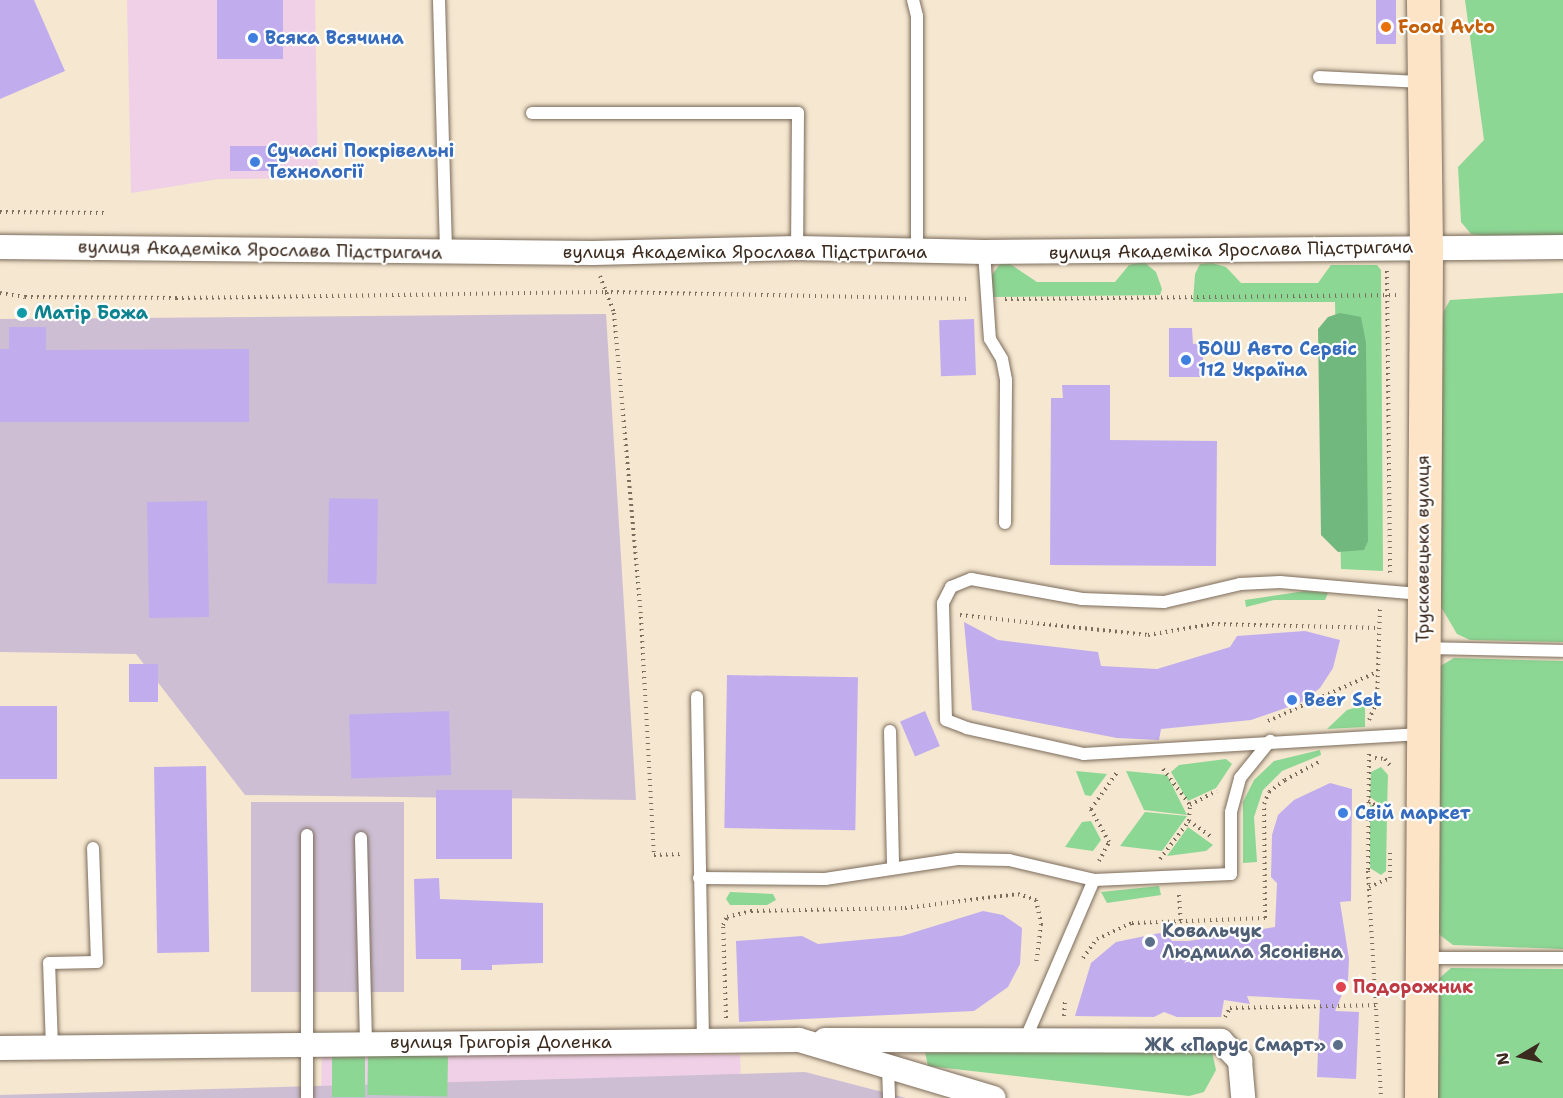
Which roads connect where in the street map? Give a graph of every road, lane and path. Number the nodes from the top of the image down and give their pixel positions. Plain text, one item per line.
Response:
1 (439, 0) edge
2 (913, 0) edge
3 (1423, 0) edge
4 (1319, 77) dead end
5 (1425, 83) junction
6 (532, 113) dead end
7 (0, 212) edge
8 (105, 213) dead end
9 (0, 247) edge
10 (1563, 247) edge
11 (797, 248) junction
12 (1426, 248) junction
13 (917, 251) junction
14 (446, 252) junction
15 (984, 252) junction
16 (593, 253) junction
17 (1387, 271) dead end
18 (605, 292) junction
19 (0, 293) edge
20 (1388, 294) junction
21 (1396, 295) dead end
22 (986, 299) junction
23 (1005, 523) dead end
24 (1384, 592) junction
25 (1421, 594) junction
26 (956, 626) dead end
27 (1377, 628) junction
28 (1423, 648) junction
29 (1563, 651) edge
30 (1377, 672) junction
31 (697, 697) dead end
32 (1262, 724) dead end
33 (890, 731) dead end
34 (1422, 734) junction
35 (1370, 736) junction
36 (1270, 741) junction
37 (1120, 753) junction
38 (1357, 756) dead end
39 (1369, 757) junction
40 (1327, 759) dead end
41 (1154, 768) dead end
42 (1393, 774) dead end
43 (1220, 796) dead end
44 (1368, 801) junction
45 (1190, 805) junction
46 (1392, 805) dead end
47 (1254, 811) dead end
48 (1263, 811) junction
49 (1392, 815) junction
50 (1188, 821) junction
51 (1391, 826) dead end
52 (1218, 830) dead end
53 (308, 835) dead end
54 (361, 838) dead end
55 (1390, 847) dead end
56 (93, 848) dead end
57 (698, 854) junction
58 (1165, 860) dead end
59 (893, 866) junction
60 (1106, 868) dead end
61 (699, 878) junction
62 (1094, 880) junction
63 (1369, 886) junction
64 (1179, 892) dead end
65 (1182, 922) junction
66 (1420, 958) junction
67 (1563, 958) edge
68 (1081, 961) dead end
69 (1033, 973) dead end
70 (1065, 995) dead end
71 (1378, 1005) junction
72 (1064, 1023) dead end
73 (1221, 1025) dead end
74 (727, 1027) dead end
75 (799, 1040) junction
76 (1025, 1040) junction
77 (702, 1041) junction
78 (366, 1042) junction
79 (305, 1045) junction
80 (52, 1047) junction
81 (0, 1048) edge
82 (888, 1068) junction
83 (307, 1098) edge
84 (889, 1098) edge
85 (994, 1098) edge
86 (1243, 1098) edge
87 (1381, 1098) edge
88 (1420, 1098) edge

1 - 14 lane
2 - 13 lane
3 - 5 street, Трускавецька вулиця
4 - 5 lane
5 - 12 street, Трускавецька вулиця
6 - 11 lane
7 - 8 path
9 - 14 street, вулиця Академіка Ярослава Підстригача
10 - 12 street, вулиця Академіка Ярослава Підстригача
11 - 13 street, вулиця Академіка Ярослава Підстригача
11 - 16 street, вулиця Академіка Ярослава Підстригача
12 - 15 street, вулиця Академіка Ярослава Підстригача
12 - 25 street, Трускавецька вулиця
13 - 15 street, вулиця Академіка Ярослава Підстригача
14 - 16 street, вулиця Академіка Ярослава Підстригача
15 - 22 lane
16 - 18 path
17 - 20 path
18 - 19 path
18 - 22 path
18 - 57 path
20 - 21 path
20 - 22 path
20 - 24 path
22 - 23 lane
24 - 25 lane
24 - 27 path
24 - 37 lane
25 - 28 street, Трускавецька вулиця
26 - 27 path
27 - 30 path
28 - 29 lane
28 - 34 street, Трускавецька вулиця
30 - 32 path
30 - 35 path
31 - 57 lane
33 - 59 lane
34 - 35 lane
34 - 66 street, Трускавецька вулиця
35 - 36 lane
35 - 39 path
36 - 37 lane
36 - 62 lane
37 - 60 path
38 - 39 path
39 - 42 path
39 - 44 path
40 - 48 path
41 - 45 path
43 - 45 path
44 - 49 path
44 - 63 path
45 - 50 path
46 - 49 path
47 - 48 path
48 - 65 path
49 - 51 path
50 - 52 path
50 - 58 path
53 - 79 lane
54 - 78 lane
55 - 63 path
56 - 80 lane
57 - 61 lane
59 - 61 lane
59 - 62 lane
61 - 77 lane
62 - 76 lane
63 - 71 path
64 - 65 path
65 - 68 path
66 - 67 lane
66 - 88 street, Трускавецька вулиця
69 - 74 path
70 - 72 path
71 - 73 path
71 - 87 path
75 - 76 street
75 - 77 street, вулиця Григорія Доленка
75 - 82 street, вулиця Григорія Доленка
76 - 86 street
77 - 78 street, вулиця Григорія Доленка
78 - 79 street, вулиця Григорія Доленка
79 - 80 street, вулиця Григорія Доленка
79 - 83 lane
80 - 81 street, вулиця Григорія Доленка
82 - 84 lane
82 - 85 street, вулиця Григорія Доленка

